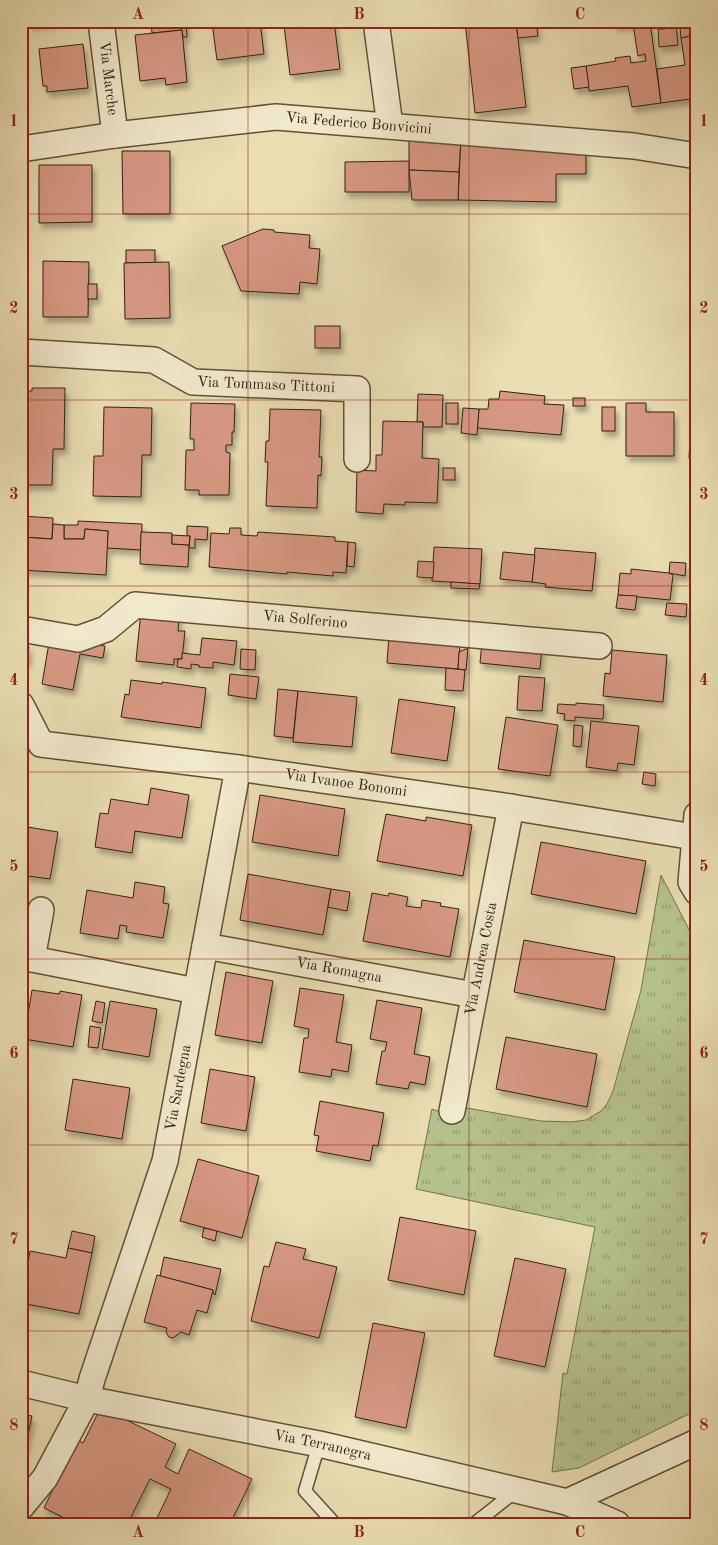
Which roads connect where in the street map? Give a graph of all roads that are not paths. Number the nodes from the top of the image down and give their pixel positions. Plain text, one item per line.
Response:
1 (101, 21) edge
2 (376, 21) edge
3 (390, 126) junction
4 (115, 135) junction
5 (21, 149) edge
6 (697, 156) edge
7 (21, 352) edge
8 (357, 459) dead end
9 (21, 629) edge
10 (599, 646) dead end
11 (21, 705) edge
12 (238, 768) junction
13 (511, 807) junction
14 (696, 826) edge
15 (697, 892) edge
16 (41, 910) dead end
17 (205, 946) junction
18 (196, 991) junction
19 (474, 995) junction
20 (452, 1111) dead end
21 (21, 1383) edge
22 (87, 1399) junction
23 (697, 1442) edge
24 (319, 1444) junction
25 (516, 1490) junction
26 (567, 1502) junction
27 (21, 1507) edge
28 (335, 1524) edge
29 (474, 1524) edge
30 (617, 1524) edge

1 - 4 street, Via Marche
2 - 3 street
3 - 4 street, Via Federico Bonvicini
3 - 6 street, Via Federico Bonvicini
4 - 5 street, Via Federico Bonvicini
7 - 8 street, Via Tommaso Tittoni
9 - 10 street, Via Solferino
11 - 12 street, Via Ivanoe Bonomi
12 - 13 street, Via Ivanoe Bonomi
12 - 17 street, Via Sardegna
13 - 14 street, Via Ivanoe Bonomi
13 - 19 street, Via Andrea Costa
14 - 15 street
16 - 18 street
17 - 18 street, Via Sardegna
17 - 19 street, Via Romagna
18 - 22 street, Via Sardegna
19 - 20 street, Via Andrea Costa
21 - 22 street, Via Terranegra
22 - 24 street, Via Terranegra
22 - 27 street, Via Sardegna
23 - 26 street
24 - 25 street, Via Terranegra
24 - 28 lane
25 - 26 street, Via Terranegra
25 - 29 lane
26 - 30 street, Via Terranegra

